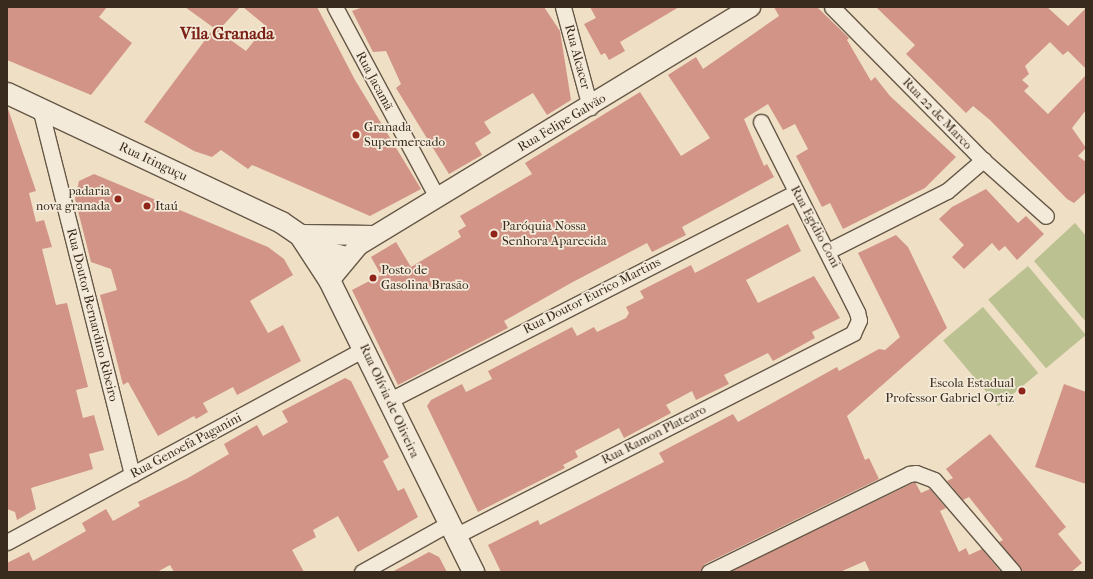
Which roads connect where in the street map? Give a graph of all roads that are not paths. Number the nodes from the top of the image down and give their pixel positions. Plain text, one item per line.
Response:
1 (335, 7) edge
2 (563, 7) edge
3 (750, 7) edge
4 (832, 7) edge
5 (9, 97) edge
6 (590, 107) junction
7 (40, 108) junction
8 (761, 122) dead end
9 (983, 160) junction
10 (796, 192) junction
11 (437, 197) junction
12 (1046, 216) dead end
13 (298, 234) junction
14 (374, 235) junction
15 (828, 251) junction
16 (345, 257) junction
17 (329, 280) junction
18 (853, 334) joint
19 (364, 349) junction
20 (388, 401) junction
21 (132, 475) junction
22 (452, 530) junction
23 (7, 542) edge
24 (362, 572) edge
25 (473, 572) edge
26 (709, 572) edge
27 (1013, 572) edge

1 - 11 street, Rua Jacamã
2 - 6 street, Rua Alcacer
3 - 6 street, Rua Felipe Galvão
4 - 9 street, Rua 22 de Marco
5 - 7 main road, Rua Itinguçu
6 - 11 street, Rua Felipe Galvão
7 - 13 main road, Rua Itinguçu
7 - 21 street, Rua Doutor Bernardino Ribeiro
8 - 10 street, Rua Egídio Coni
9 - 12 street, Rua 22 de Marco
9 - 15 street
10 - 15 street, Rua Egídio Coni
10 - 20 street, Rua Doutor Eurico Martins
11 - 14 street, Rua Felipe Galvão
13 - 14 street
13 - 16 main road, Rua Itinguçu
13 - 17 main road, Rua Olívia de Oliveira
14 - 16 street, Rua Felipe Galvão
15 - 18 street, Rua Egídio Coni
16 - 17 street, Rua Felipe Galvão
17 - 19 main road, Rua Olívia de Oliveira
18 - 22 street, Rua Ramon Platearo
19 - 20 main road, Rua Olívia de Oliveira
19 - 21 street, Rua Genoefa Paganini
20 - 22 main road, Rua Olívia de Oliveira
21 - 23 street, Rua Genoefa Paganini
22 - 24 street, Rua Ramon Platearo
22 - 25 main road, Rua Olívia de Oliveira
26 - 27 street

